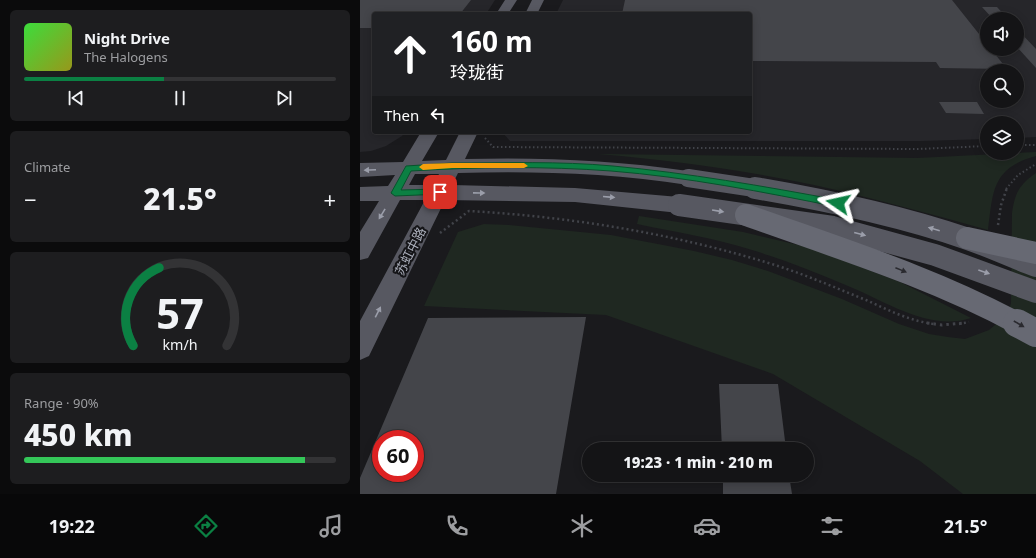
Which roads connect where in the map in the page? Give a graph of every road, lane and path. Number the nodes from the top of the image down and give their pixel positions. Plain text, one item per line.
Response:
1 (511, 0) edge
2 (538, 0) edge
3 (503, 12) edge
4 (532, 12) edge
5 (429, 134) edge
6 (467, 134) edge
7 (1036, 144) edge
8 (1024, 145) edge
9 (980, 146) edge
10 (1036, 164) edge
11 (452, 165) junction
12 (409, 168) junction
13 (360, 170) edge
14 (440, 192) junction
15 (395, 193) junction
16 (360, 194) edge
17 (746, 216) junction
18 (998, 228) dead end
19 (418, 234) junction
20 (967, 238) junction
21 (360, 251) edge
22 (1036, 253) edge
23 (1036, 266) edge
24 (1036, 292) edge
25 (971, 321) dead end
26 (1036, 334) edge
27 (360, 347) edge

1 - 3 main road
2 - 4 main road
5 - 12 main road
6 - 9 path
6 - 11 main road, 苏虹中路
7 - 8 path
10 - 18 path
11 - 12 main road
11 - 14 main road, 苏虹中路
20 -> 11 main road, bridge
12 -> 13 main road
12 - 15 main road
14 - 15 main road
14 -> 17 main road, bridge
14 - 19 main road, 苏虹中路
15 - 16 main road
15 -> 21 main road
17 -> 24 main road, bridge
17 -> 26 highway, bridge
19 - 25 path
27 -> 19 main road, 苏虹中路
20 - 22 highway, bridge
20 - 23 main road, bridge

